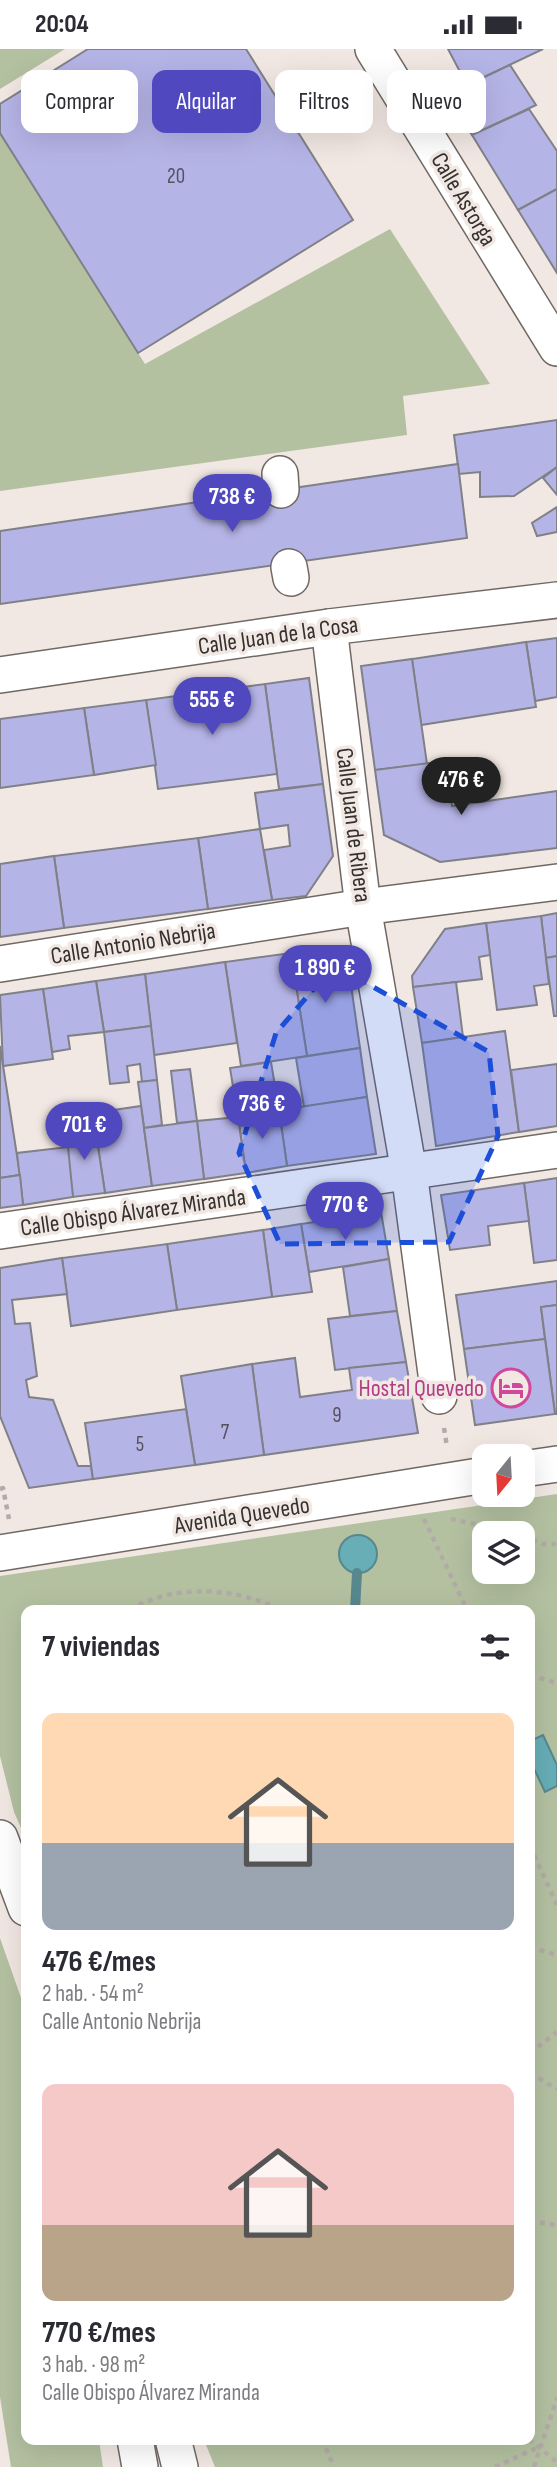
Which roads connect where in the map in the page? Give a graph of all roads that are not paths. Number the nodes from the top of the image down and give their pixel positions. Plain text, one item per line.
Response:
1 (373, 49) edge
2 (557, 348) edge
3 (557, 600) edge
4 (329, 627) junction
5 (0, 675) edge
6 (557, 882) edge
7 (363, 907) junction
8 (0, 964) edge
9 (557, 1150) edge
10 (409, 1172) junction
11 (0, 1231) edge
12 (439, 1396) road end
13 (557, 1464) edge
14 (536, 1467) edge
15 (468, 1478) edge
16 (0, 1553) edge
17 (0, 1838) edge
18 (21, 1895) edge
19 (136, 2445) edge
20 (174, 2445) edge
21 (140, 2467) edge
22 (180, 2467) edge

1 - 2 street, Calle Astorga
3 - 4 street, Calle Juan de la Cosa
4 - 5 street, Calle Juan de la Cosa
4 - 7 street, Calle Juan de Ribera
6 - 7 street, Calle Antonio Nebrija
7 - 8 street, Calle Antonio Nebrija
7 - 10 street, Calle Juan de Ribera
9 - 10 street, Calle Obispo Álvarez Miranda
10 - 11 street, Calle Obispo Álvarez Miranda
10 - 12 street, Calle Juan de Ribera
13 - 14 street
15 - 16 street, Avenida Quevedo
17 - 18 street
19 - 21 street
20 - 22 street

